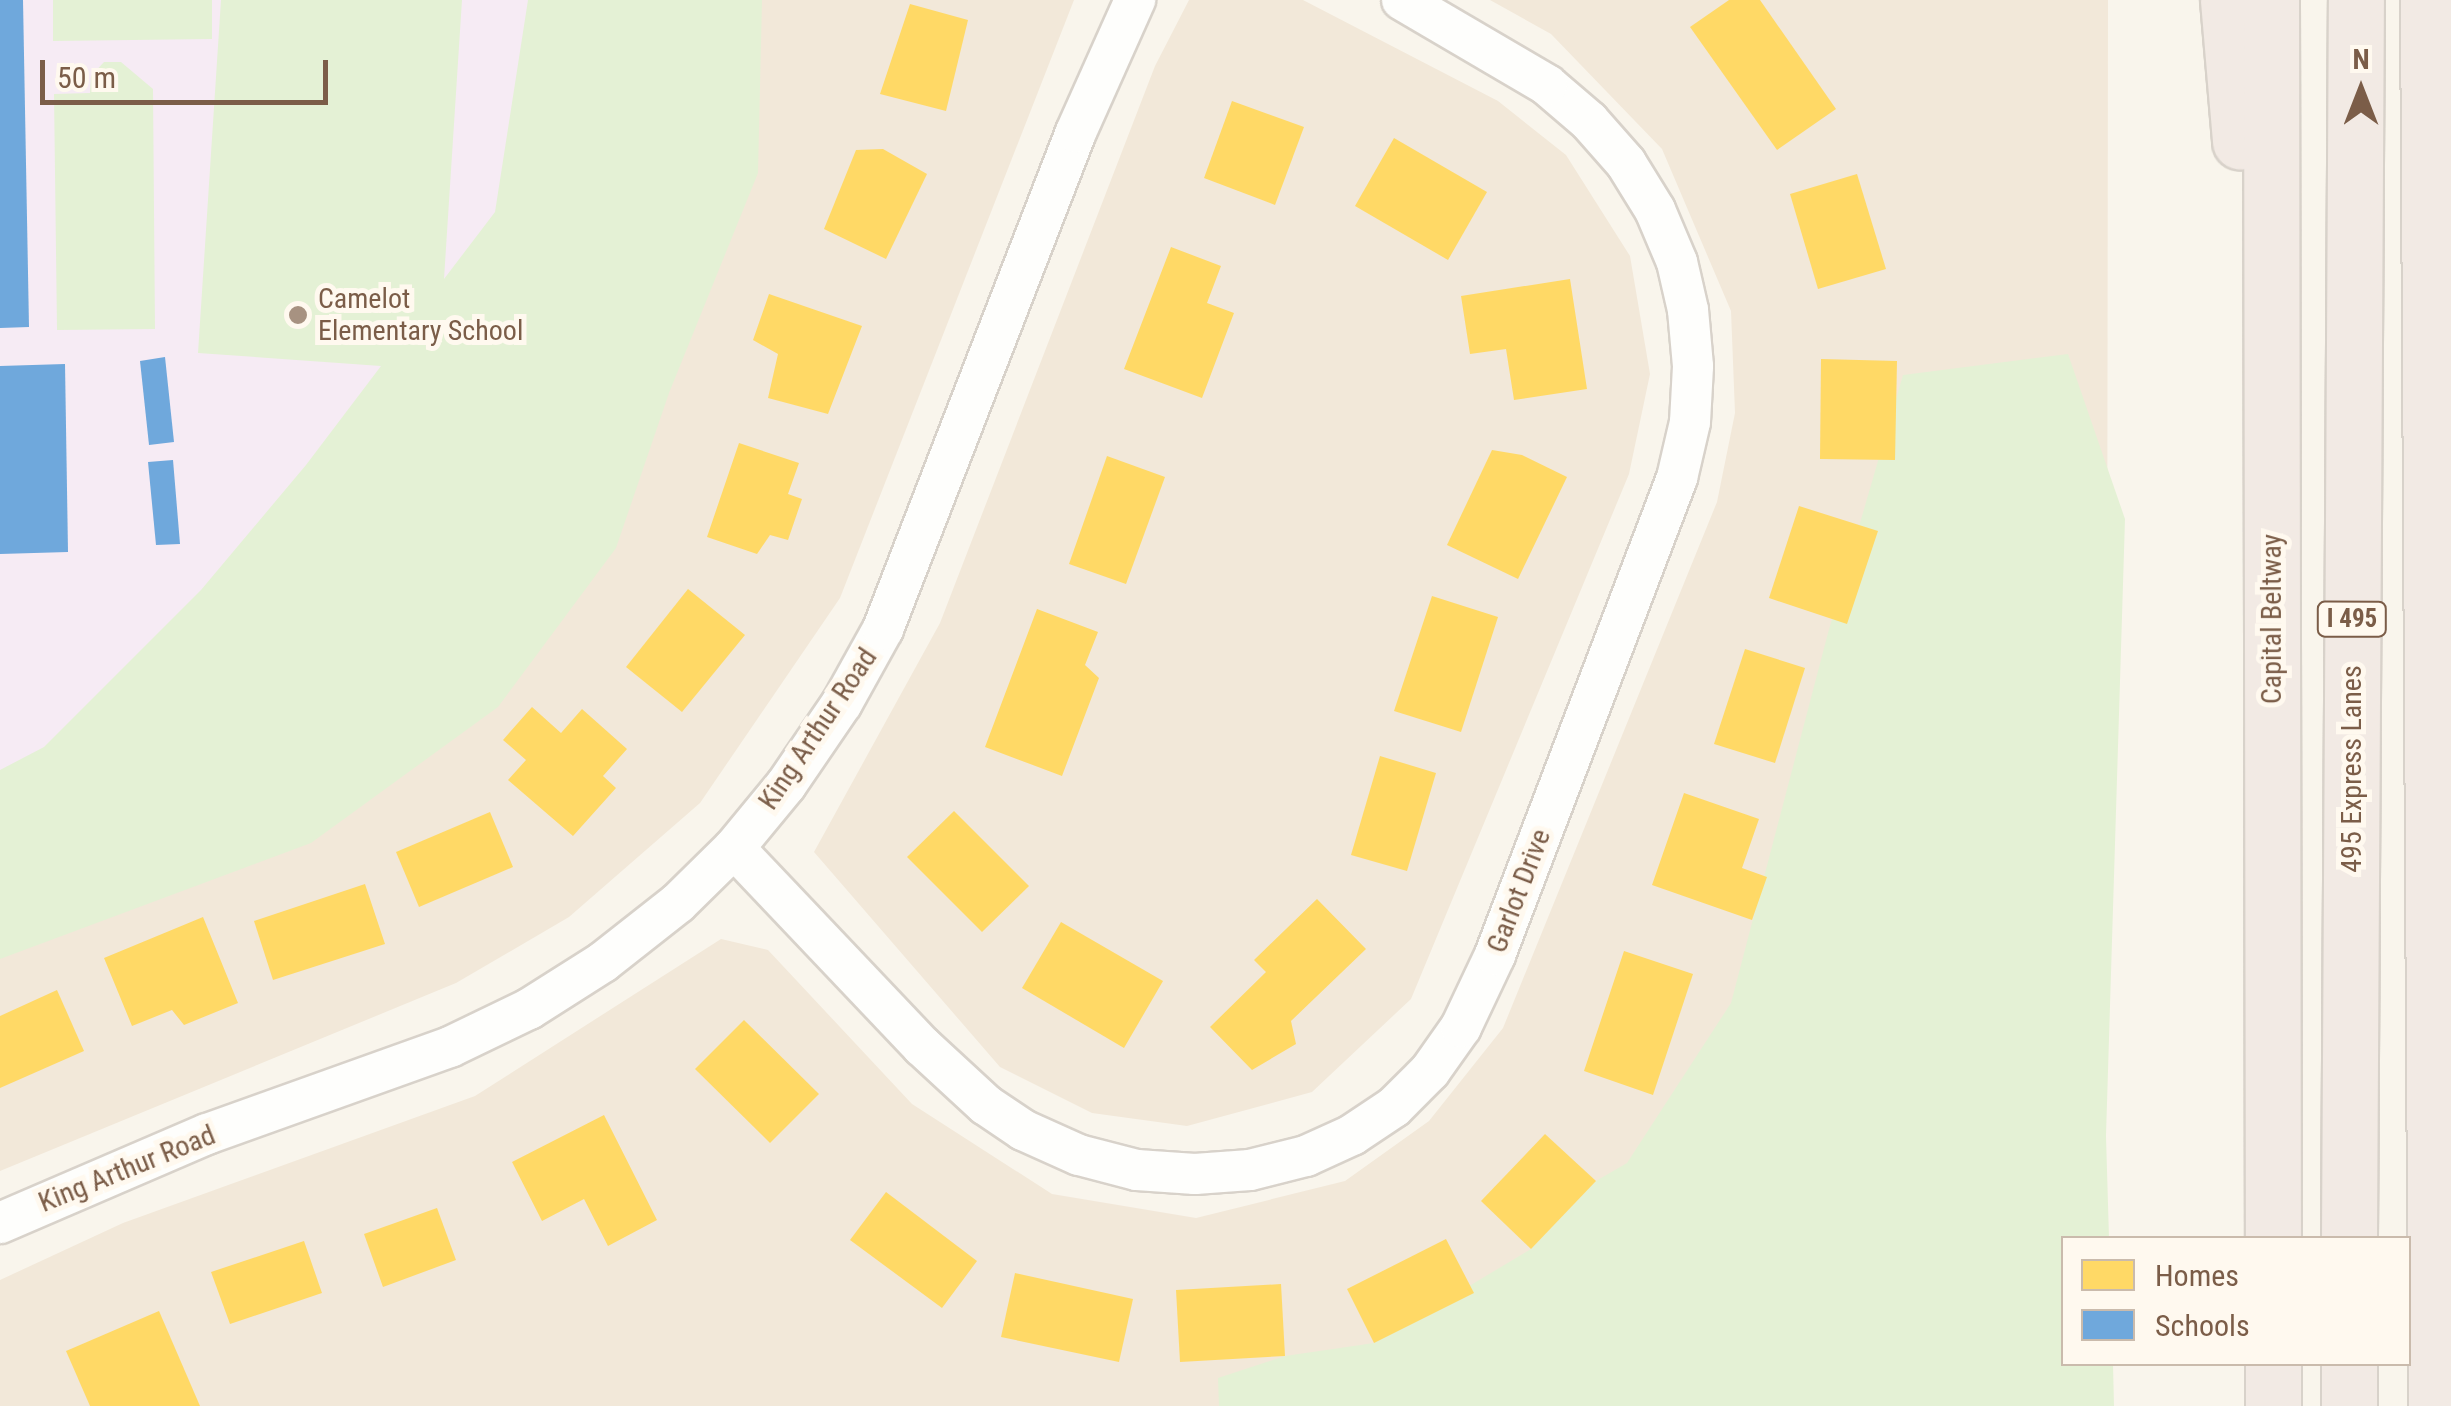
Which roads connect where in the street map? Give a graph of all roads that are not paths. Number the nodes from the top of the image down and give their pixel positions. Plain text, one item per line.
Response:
1 (1135, 0) edge
2 (1402, 0) edge
3 (2228, 0) edge
4 (2272, 0) edge
5 (2356, 0) edge
6 (2428, 0) edge
7 (2272, 533) junction
8 (734, 848) junction
9 (0, 1223) edge
10 (2273, 1236) edge
11 (2349, 1236) edge
12 (2273, 1366) edge
13 (2349, 1366) edge
14 (2273, 1406) edge
15 (2349, 1406) edge
16 (2436, 1406) edge

1 - 8 street, King Arthur Road
2 - 8 street, Garlot Drive
3 - 7 highway
4 - 7 highway, Capital Beltway
5 - 11 highway, 495 Express Lanes / I 495
6 - 16 highway, I 495
7 - 10 highway, Capital Beltway
8 - 9 street, King Arthur Road
12 - 14 highway
13 - 15 highway

